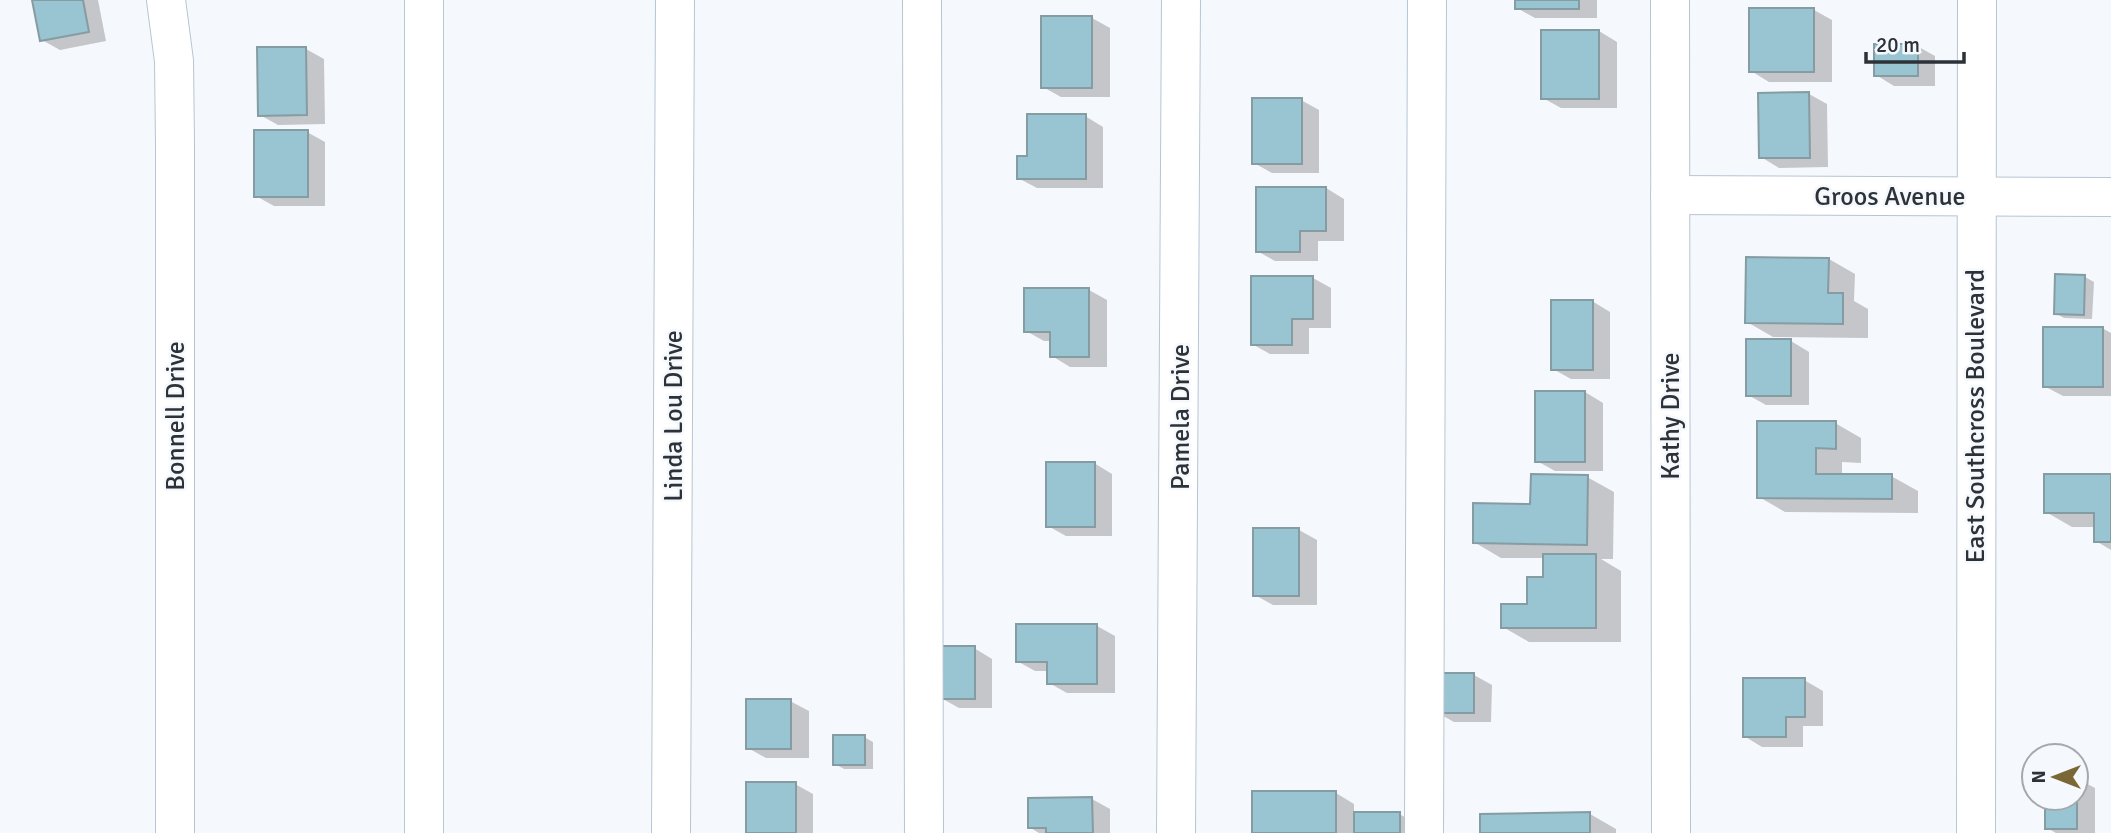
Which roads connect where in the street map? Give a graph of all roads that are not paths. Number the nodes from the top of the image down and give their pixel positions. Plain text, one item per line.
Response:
1 (166, 0) edge
2 (424, 0) edge
3 (675, 0) edge
4 (922, 0) edge
5 (1181, 0) edge
6 (1426, 0) edge
7 (1671, 0) edge
8 (1977, 0) edge
9 (1670, 195) junction
10 (1975, 196) junction
11 (2111, 197) edge
12 (176, 833) edge
13 (424, 833) edge
14 (671, 833) edge
15 (924, 833) edge
16 (1177, 833) edge
17 (1424, 833) edge
18 (1671, 833) edge
19 (1976, 833) edge

1 - 12 street, Bonnell Drive
2 - 13 street
3 - 14 street, Linda Lou Drive
4 - 15 street
5 - 16 street, Pamela Drive
6 - 17 street
7 - 9 street, Kathy Drive
8 - 10 street, East Southcross Boulevard
9 - 10 street, Groos Avenue
9 - 18 street, Kathy Drive
10 - 11 street, Groos Avenue
10 - 19 street, East Southcross Boulevard

